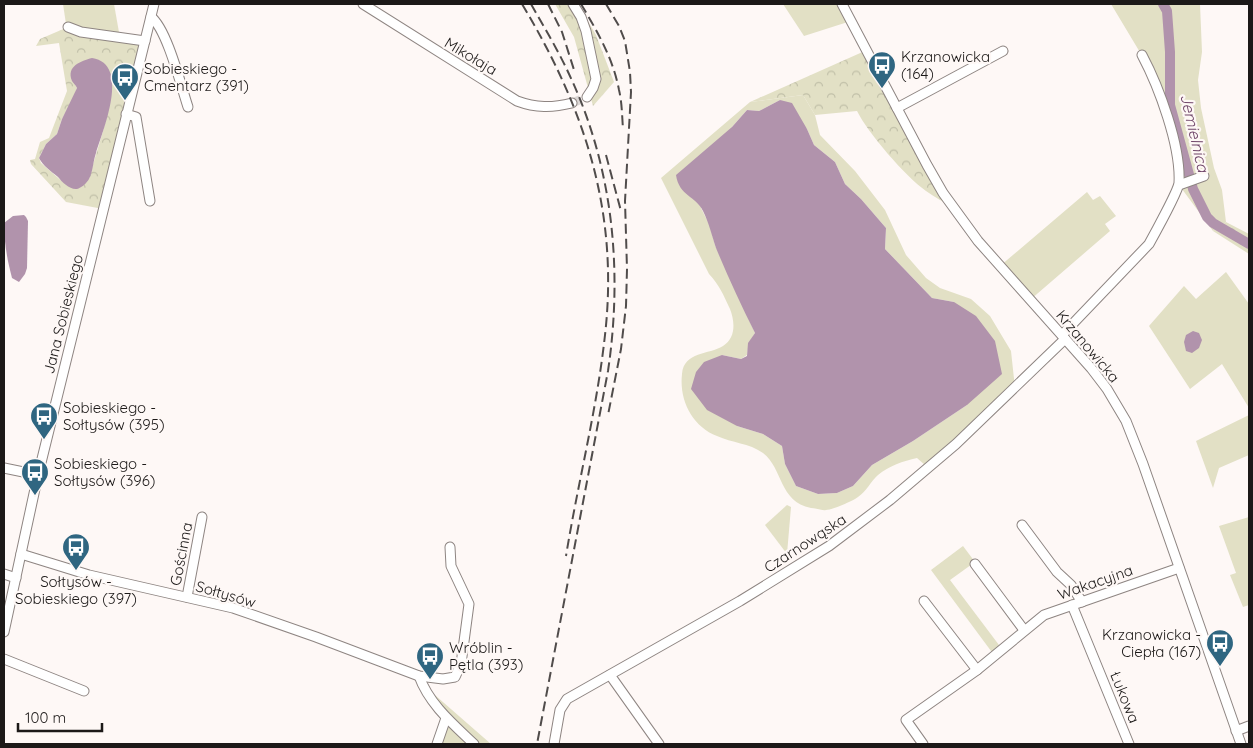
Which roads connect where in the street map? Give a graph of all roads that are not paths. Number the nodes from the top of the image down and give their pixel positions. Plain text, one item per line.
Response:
1 (154, 4) edge
2 (363, 4) edge
3 (573, 4) edge
4 (842, 4) edge
5 (151, 18) junction
6 (68, 27) dead end
7 (145, 41) junction
8 (1003, 51) dead end
9 (1142, 55) dead end
10 (587, 98) dead end
11 (572, 103) tunnel mouth
12 (188, 107) dead end
13 (897, 108) junction
14 (126, 114) junction
15 (1204, 176) dead end
16 (1179, 185) junction
17 (150, 201) dead end
18 (1063, 337) junction
19 (4, 468) edge
20 (38, 475) junction
21 (202, 517) dead end
22 (1022, 525) dead end
23 (450, 547) dead end
24 (21, 554) junction
25 (976, 564) dead end
26 (1179, 568) junction
27 (4, 574) edge
28 (16, 578) junction
29 (187, 597) junction
30 (924, 601) dead end
31 (1082, 602) junction
32 (1072, 605) junction
33 (1024, 630) junction
34 (4, 632) edge
35 (4, 659) edge
36 (977, 670) junction
37 (610, 675) junction
38 (418, 676) junction
39 (84, 691) dead end
40 (446, 718) junction
41 (1249, 726) edge
42 (1236, 731) junction
43 (1239, 743) edge
44 (437, 744) edge
45 (474, 744) edge
46 (554, 744) edge
47 (659, 744) edge
48 (923, 744) edge
49 (1129, 744) edge

1 - 5 street, Jana Sobieskiego
2 - 11 street, Mikołaja
3 - 10 street
4 - 13 street, Krzanowicka
5 - 7 street, Jana Sobieskiego
5 - 12 street
6 - 7 street
7 - 14 street, Jana Sobieskiego
8 - 13 street
9 - 16 street, Czarnowąska
13 - 18 street, Krzanowicka
14 - 17 street
14 - 20 street, Jana Sobieskiego
15 - 16 street
16 - 18 street, Czarnowąska
18 - 26 street, Krzanowicka
18 - 37 street, Czarnowąska
19 - 20 street
20 - 24 street, Jana Sobieskiego
21 - 29 street, Gościnna
22 - 31 street
23 - 38 street, Sołtysów
24 - 28 street, Jana Sobieskiego
24 - 29 street, Sołtysów
25 - 33 street
26 - 31 street, Wakacyjna
26 - 42 street, Krzanowicka
27 - 28 street
28 - 34 street, Jana Sobieskiego
29 - 38 street, Sołtysów
30 - 36 street
31 - 32 street, Wakacyjna
32 - 33 street, Wakacyjna
32 - 49 street, Łukowa
33 - 36 street, Wakacyjna
35 - 39 street
36 - 48 street, Wakacyjna
37 - 46 street, Czarnowąska
37 - 47 street
38 - 40 street
40 - 44 street
40 - 45 street
41 - 42 street
42 - 43 street, Krzanowicka

